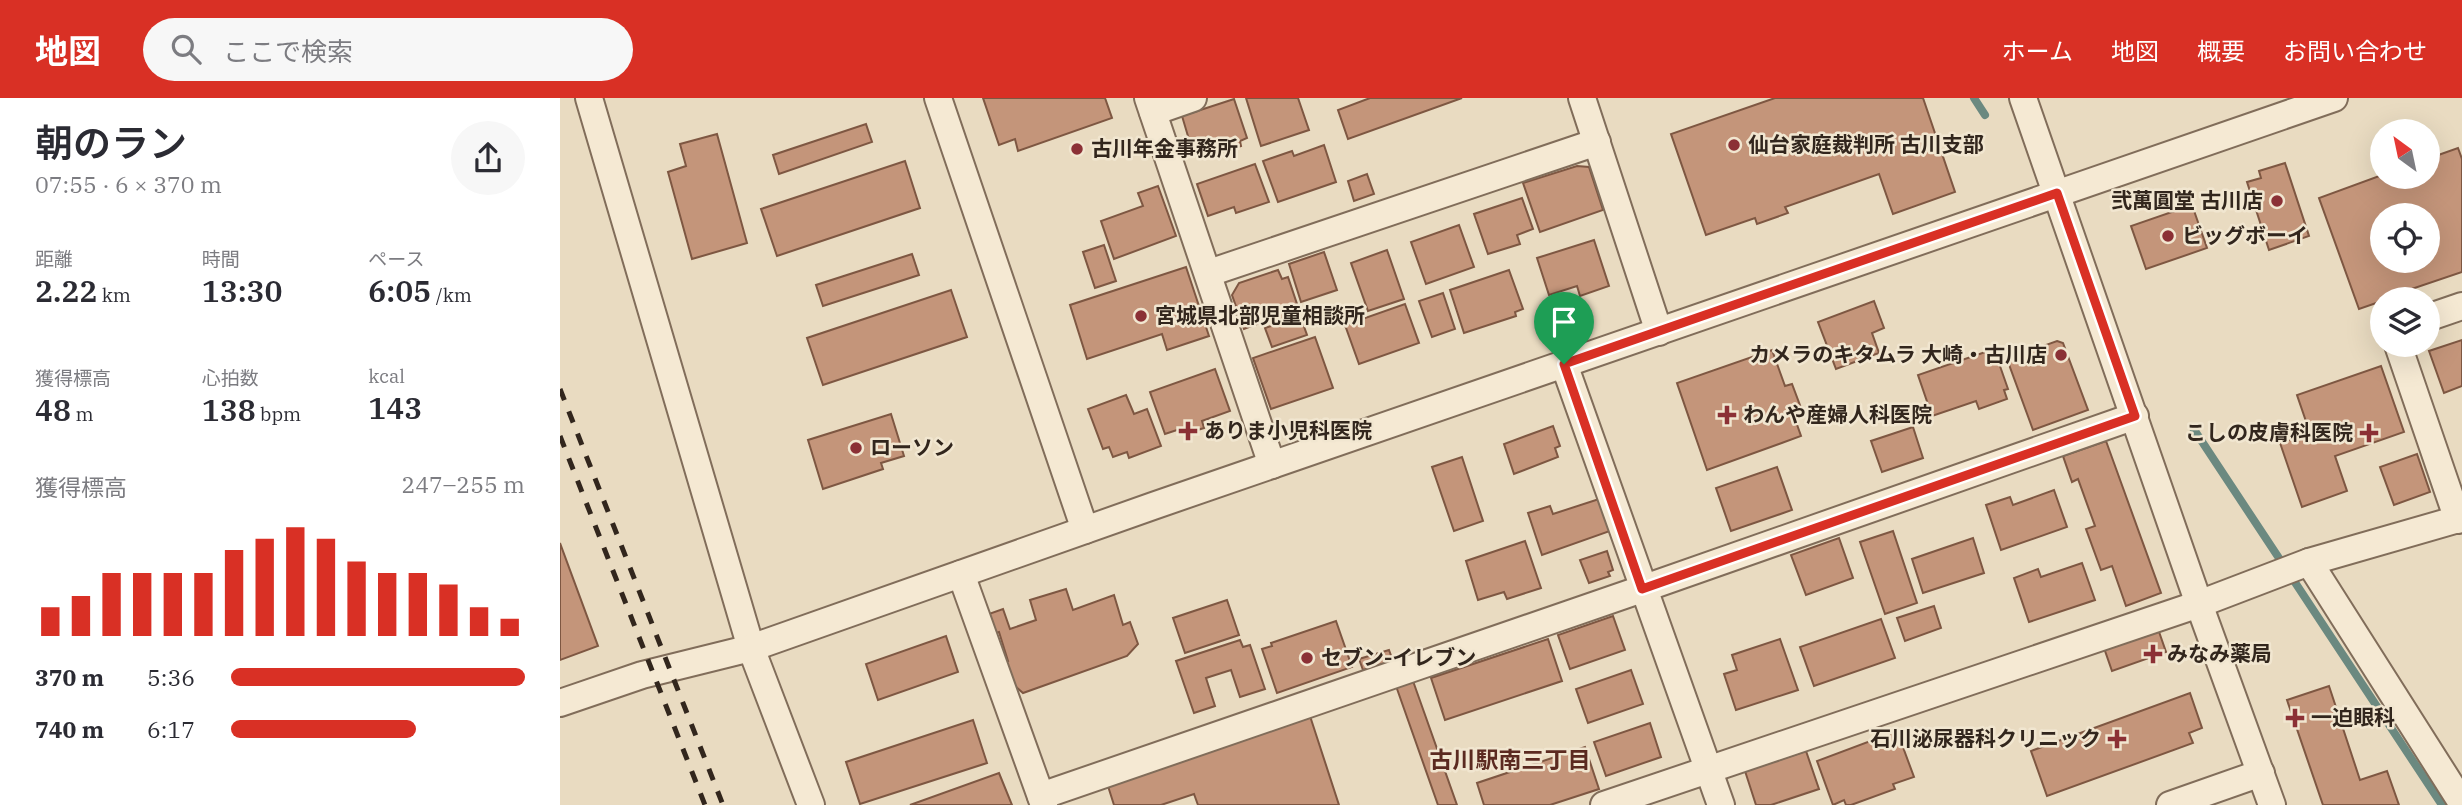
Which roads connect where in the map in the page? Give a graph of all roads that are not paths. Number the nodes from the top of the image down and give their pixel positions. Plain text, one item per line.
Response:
1 (589, 98) edge
2 (938, 98) edge
3 (1193, 98) edge
4 (1583, 98) edge
5 (2024, 98) edge
6 (2334, 98) edge
7 (1150, 105) edge
8 (1597, 142) junction
9 (2057, 193) junction
10 (1209, 273) junction
11 (2462, 306) edge
12 (2440, 314) edge
13 (1659, 332) junction
14 (2402, 357) edge
15 (1564, 364) junction
16 (2135, 416) junction
17 (1272, 465) junction
18 (2460, 519) edge
19 (1086, 530) junction
20 (2295, 567) junction
21 (961, 574) junction
22 (1642, 589) junction
23 (2199, 604) junction
24 (751, 648) junction
25 (560, 703) edge
26 (1707, 769) junction
27 (2261, 773) junction
28 (1042, 800) edge
29 (2462, 803) edge
30 (811, 805) edge
31 (1604, 805) edge
32 (1721, 805) edge
33 (2170, 805) edge
34 (2272, 805) edge

1 - 24 street
2 - 19 street
3 - 7 street
4 - 8 street
5 - 9 street
6 - 9 street
7 - 10 street
8 - 10 street
8 - 13 street
9 - 13 street
9 - 16 street
10 - 17 street
11 - 12 street
13 - 15 street
14 - 18 street
15 - 17 street
15 - 22 street
16 - 22 street
16 - 23 street
17 - 19 street
18 - 20 street
19 - 21 street
20 - 23 street
20 - 29 street
21 - 24 street
21 - 28 street
22 - 26 street
22 - 28 street
23 - 26 street
23 - 27 street
24 - 25 street
24 - 30 street
26 - 31 street
26 - 32 street
27 - 33 street
27 - 34 street

